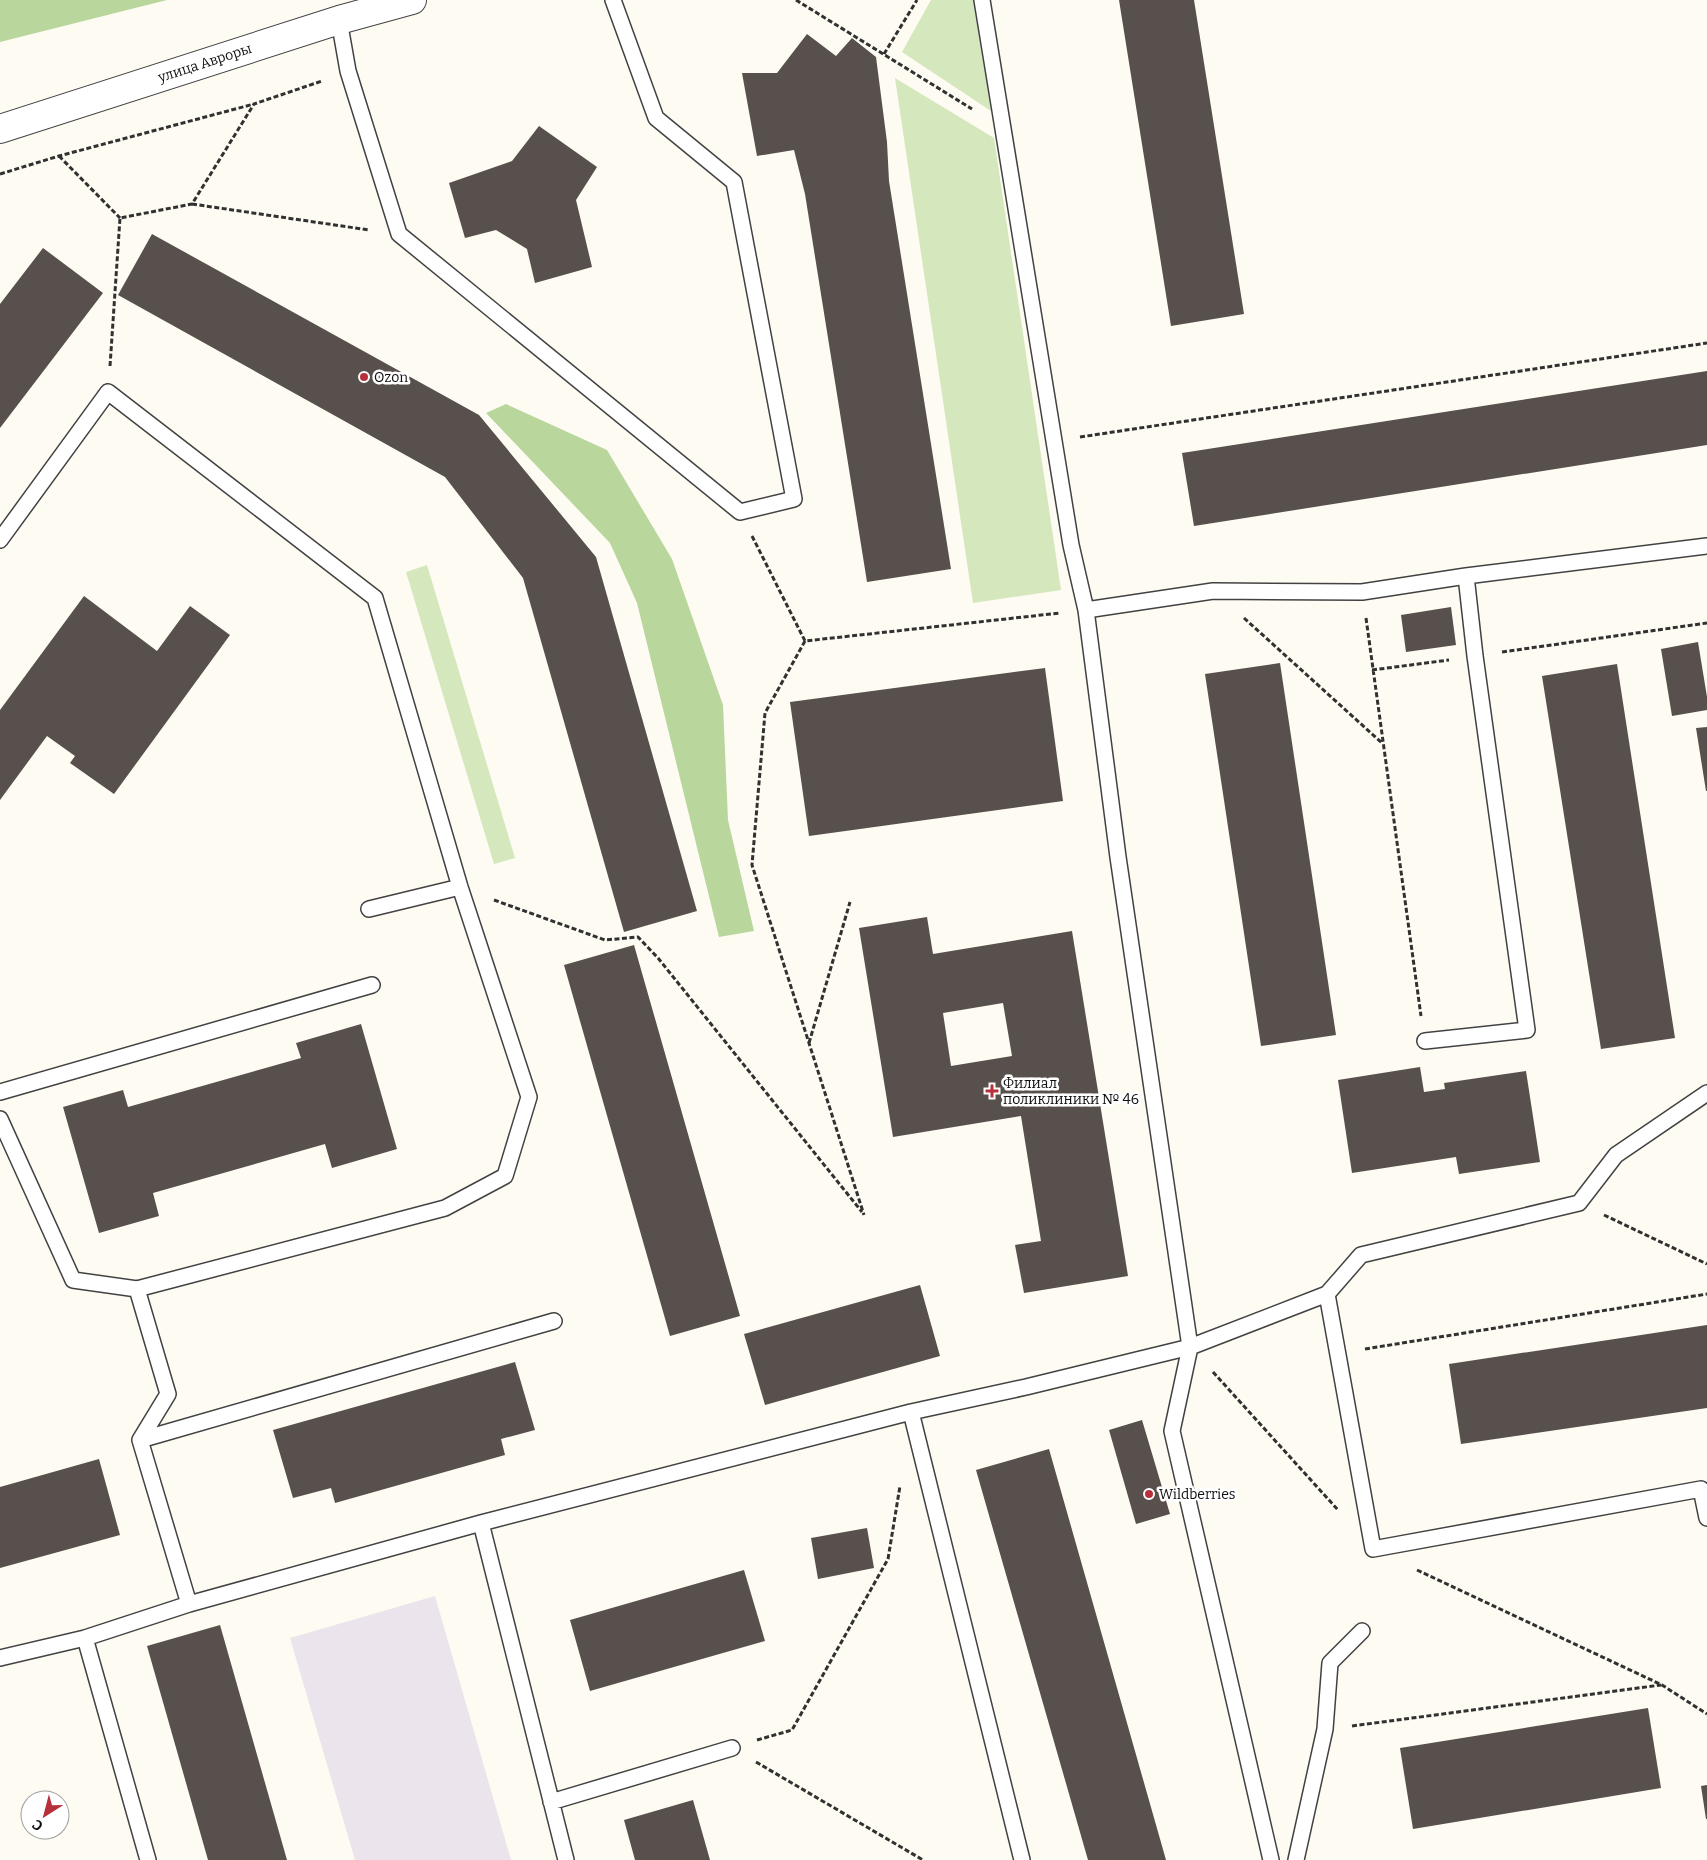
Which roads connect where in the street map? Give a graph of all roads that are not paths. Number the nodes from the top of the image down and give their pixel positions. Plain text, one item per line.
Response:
1 (412, 0) edge
2 (613, 0) edge
3 (982, 0) edge
4 (339, 20) junction
5 (0, 129) edge
6 (0, 540) edge
7 (1707, 546) edge
8 (1466, 576) junction
9 (1086, 610) junction
10 (460, 887) junction
11 (369, 908) dead end
12 (372, 985) dead end
13 (1425, 1041) road end
14 (0, 1092) edge
15 (1707, 1093) edge
16 (0, 1119) edge
17 (137, 1289) junction
18 (1327, 1294) junction
19 (554, 1321) dead end
20 (1190, 1347) junction
21 (911, 1412) junction
22 (140, 1440) junction
23 (1707, 1518) edge
24 (481, 1523) junction
25 (188, 1604) junction
26 (1362, 1631) dead end
27 (85, 1638) junction
28 (0, 1658) edge
29 (732, 1748) road end
30 (551, 1802) junction
31 (148, 1860) edge
32 (566, 1860) edge
33 (1022, 1860) edge
34 (1271, 1860) edge
35 (1296, 1860) edge

1 - 4 street, улица Авроры
2 - 4 lane
3 - 9 lane
4 - 5 street, улица Авроры
6 - 10 lane
7 - 8 lane
8 - 9 lane
8 - 13 lane
9 - 20 lane
10 - 11 lane
10 - 17 lane
12 - 14 lane
15 - 18 lane
16 - 17 lane
17 - 22 lane
18 - 20 lane
18 - 23 lane
19 - 22 lane
20 - 21 lane
20 - 34 lane
21 - 24 lane
21 - 33 lane
22 - 25 lane
24 - 25 lane
24 - 30 lane
25 - 27 lane
26 - 35 lane
27 - 28 lane
27 - 31 lane
29 - 30 lane
30 - 32 lane

